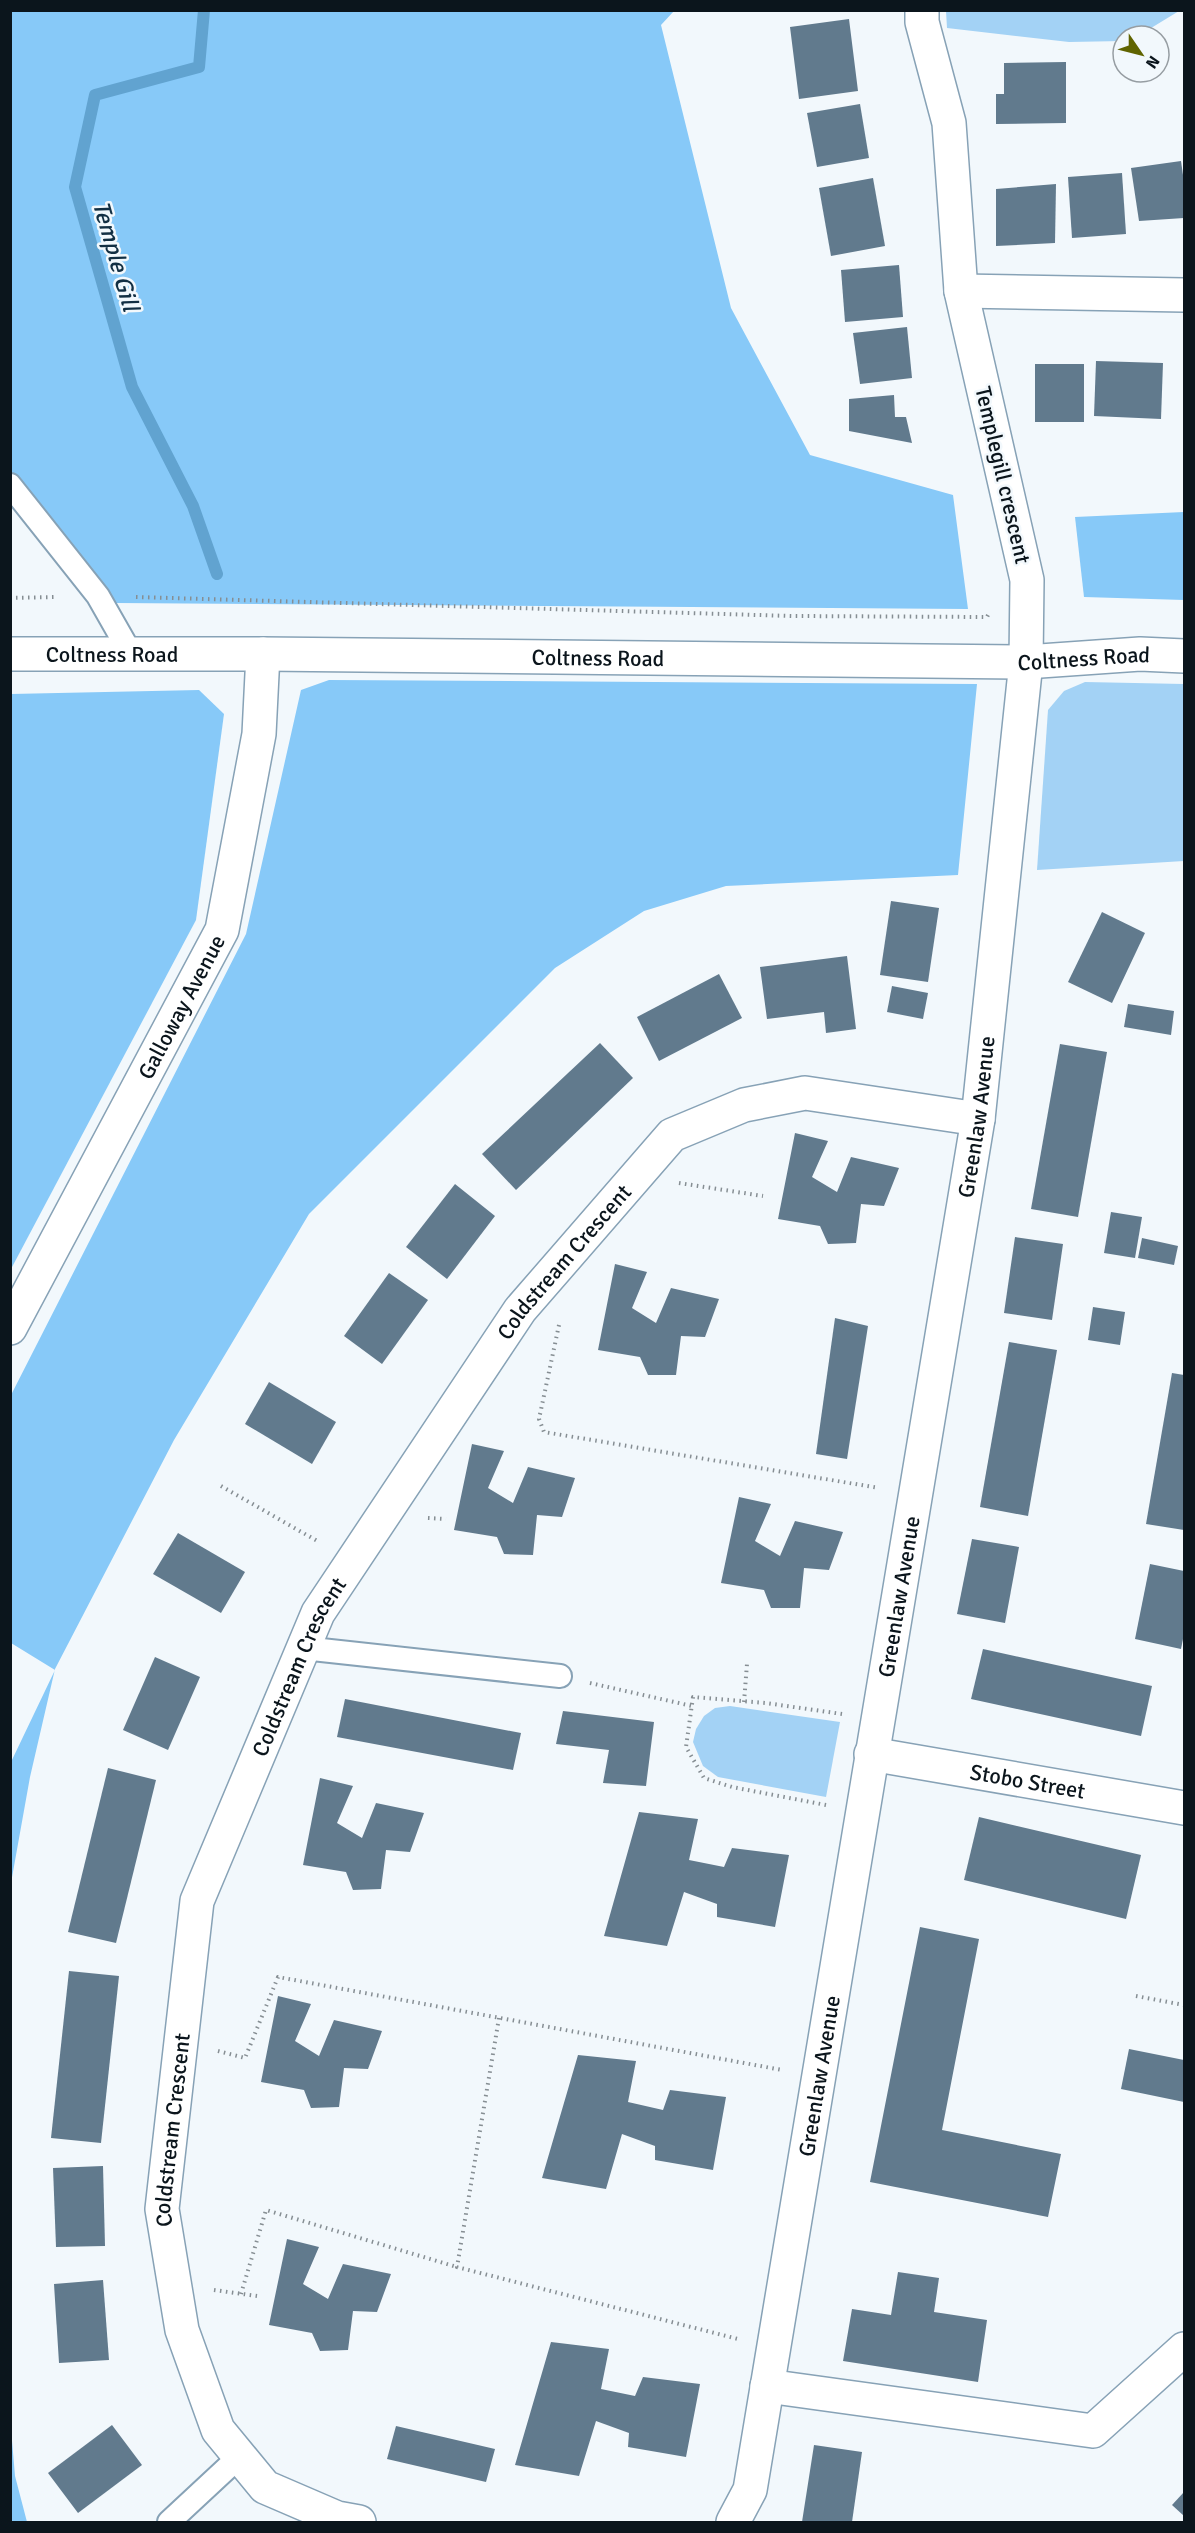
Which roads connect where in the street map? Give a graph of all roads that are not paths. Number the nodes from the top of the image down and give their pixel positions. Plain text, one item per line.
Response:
1 (922, 10) edge
2 (962, 291) junction
3 (1185, 295) edge
4 (10, 485) edge
5 (10, 654) edge
6 (131, 654) junction
7 (263, 654) junction
8 (1185, 656) edge
9 (1026, 662) junction
10 (978, 1119) junction
11 (10, 1328) edge
12 (303, 1648) junction
13 (560, 1676) road end
14 (871, 1754) junction
15 (1185, 1808) edge
16 (1185, 2349) edge
17 (767, 2386) junction
18 (240, 2456) junction
19 (169, 2523) edge
20 (359, 2523) edge
21 (733, 2523) edge

1 - 2 street, Templegill crescent
2 - 3 street
2 - 9 street, Templegill crescent
4 - 6 lane
5 - 6 street, Coltness Road
6 - 7 street, Coltness Road
7 - 9 street, Coltness Road
7 - 11 street, Galloway Avenue
8 - 9 street, Coltness Road
9 - 10 street, Greenlaw Avenue
10 - 12 street, Coldstream Crescent
10 - 14 street, Greenlaw Avenue
12 - 13 lane
12 - 18 street, Coldstream Crescent
14 - 15 street, Stobo Street
14 - 17 street, Greenlaw Avenue
16 - 17 street
17 - 21 street, Greenlaw Avenue
18 - 19 lane
18 - 20 street, Coldstream Crescent

